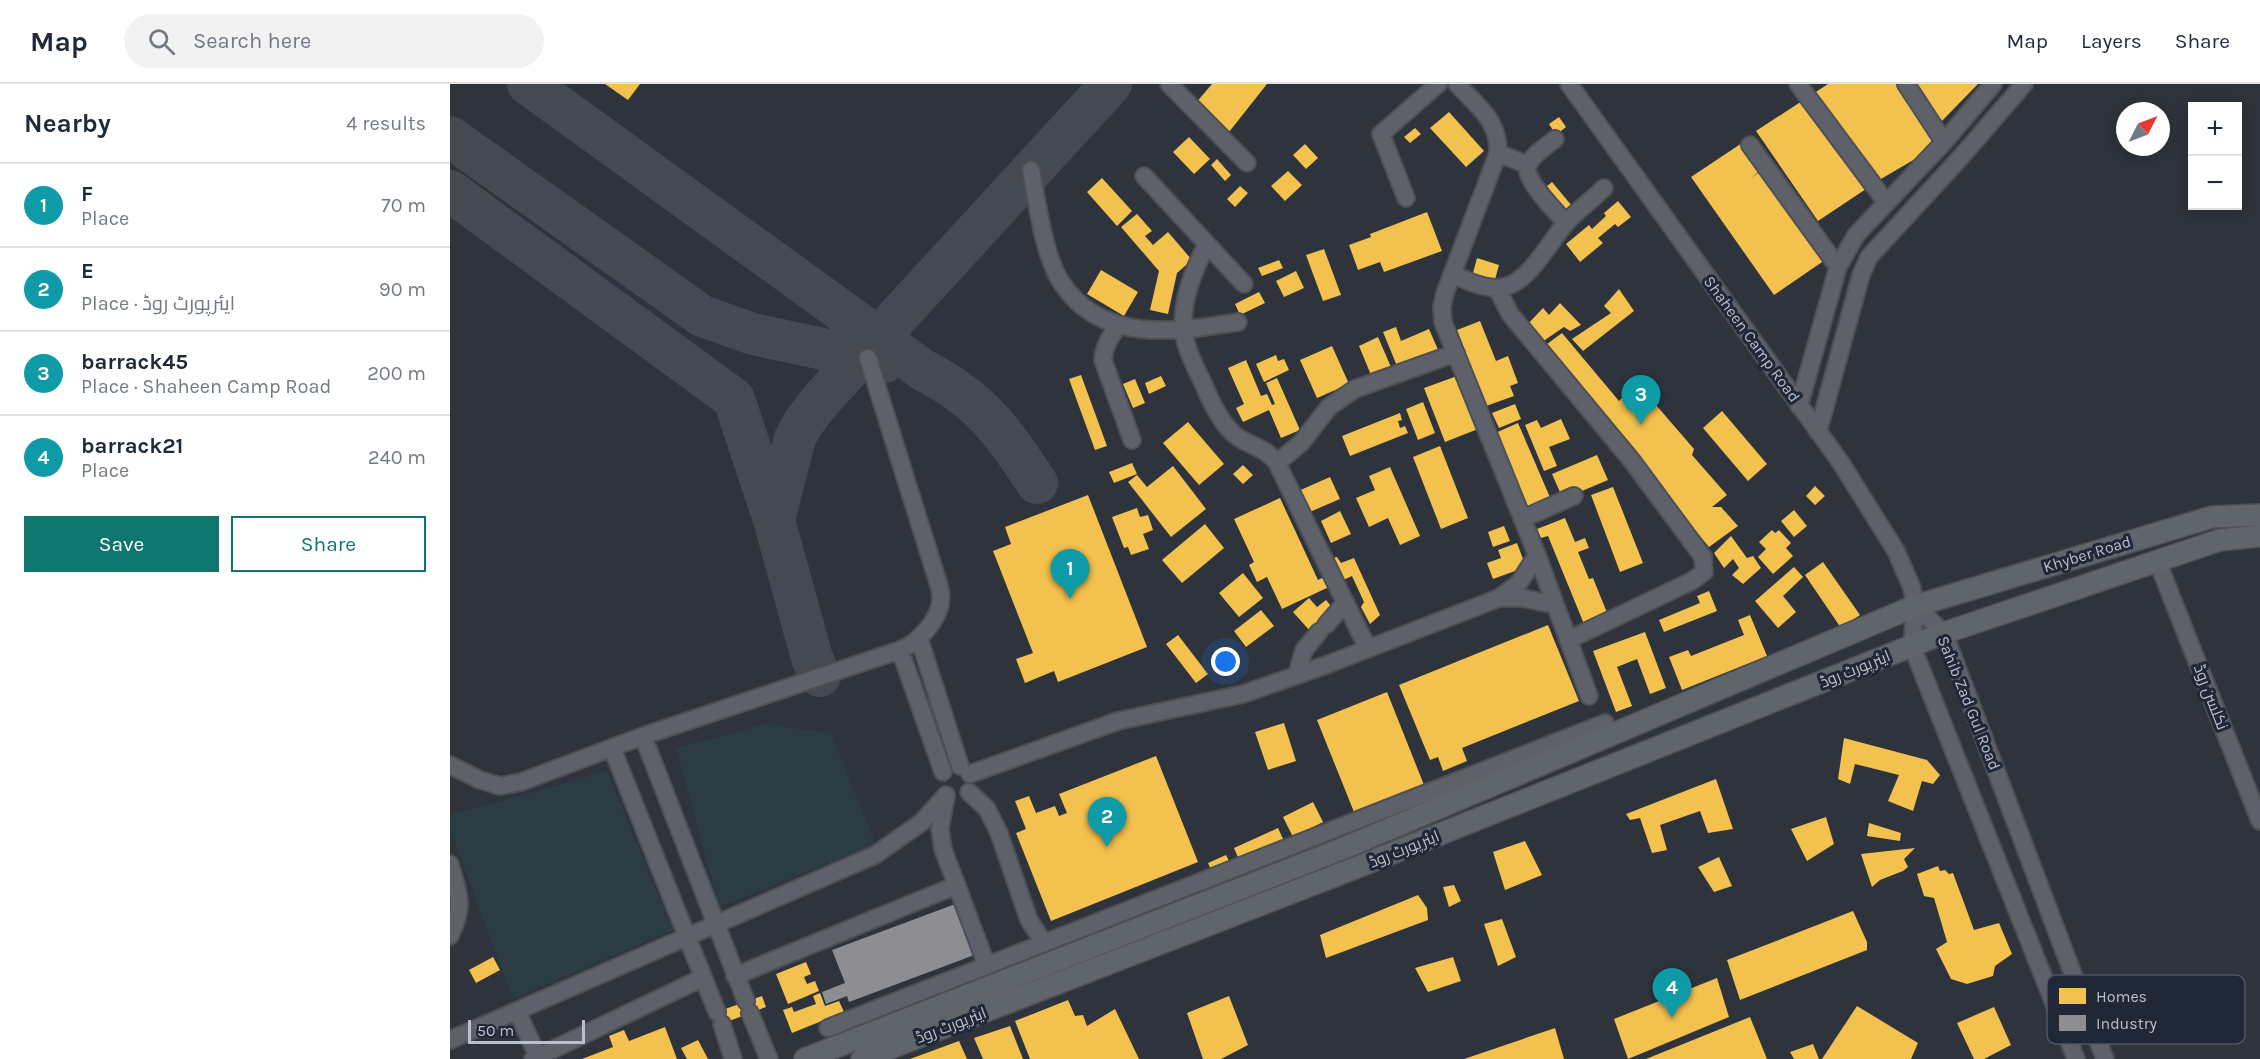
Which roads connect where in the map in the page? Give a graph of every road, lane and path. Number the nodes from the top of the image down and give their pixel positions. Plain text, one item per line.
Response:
1 (1169, 84) edge
2 (1438, 84) edge
3 (1457, 84) edge
4 (1569, 84) edge
5 (1798, 84) edge
6 (1906, 84) edge
7 (1993, 84) edge
8 (2024, 84) edge
9 (1555, 139) dead end
10 (1944, 142) junction
11 (1750, 145) dead end
12 (1498, 153) junction
13 (1247, 163) dead end
14 (1528, 165) junction
15 (1031, 170) dead end
16 (1144, 176) dead end
17 (1604, 188) dead end
18 (1406, 198) dead end
19 (1886, 202) junction
20 (1566, 223) junction
21 (1207, 244) junction
22 (1838, 267) junction
23 (1452, 274) junction
24 (1244, 284) dead end
25 (1497, 288) junction
26 (1238, 322) dead end
27 (1118, 326) junction
28 (1184, 330) junction
29 (1456, 353) junction
30 (868, 358) dead end
31 (1799, 406) junction
32 (1818, 432) junction
33 (1132, 440) dead end
34 (1277, 463) junction
35 (1574, 496) dead end
36 (2260, 515) edge
37 (1522, 519) junction
38 (2260, 536) edge
39 (1537, 555) junction
40 (2163, 573) dead end
41 (1499, 598) junction
42 (1345, 603) junction
43 (1555, 605) junction
44 (1915, 606) junction
45 (1944, 633) junction
46 (920, 638) junction
47 (1568, 640) junction
48 (1912, 646) junction
49 (1368, 649) junction
50 (900, 650) junction
51 (1298, 674) junction
52 (1590, 696) dead end
53 (1605, 723) dead end
54 (643, 736) junction
55 (612, 748) junction
56 (450, 765) edge
57 (965, 770) junction
58 (943, 772) junction
59 (969, 792) junction
60 (946, 795) junction
61 (2260, 821) edge
62 (450, 864) edge
63 (957, 885) junction
64 (715, 925) junction
65 (450, 936) edge
66 (687, 937) junction
67 (1044, 943) junction
68 (987, 966) junction
69 (2074, 975) edge
70 (735, 976) junction
71 (702, 978) junction
72 (2047, 986) edge
73 (517, 1011) junction
74 (828, 1028) dead end
75 (450, 1040) edge
76 (2070, 1044) edge
77 (2100, 1044) edge
78 (535, 1058) edge
79 (732, 1059) edge
80 (769, 1059) edge
81 (805, 1059) edge
82 (862, 1059) edge
83 (2076, 1059) edge
84 (2106, 1059) edge

1 - 13 street
2 - 18 street
3 - 12 street
4 - 31 street, Shaheen Camp Road
5 - 19 street
6 - 10 street
7 - 10 street
8 - 32 street
9 - 14 street
10 - 19 street
11 - 22 street
12 - 14 street
12 - 23 street
14 - 20 street
15 - 27 street
16 - 21 street
17 - 20 street
19 - 22 street
20 - 25 street
21 - 24 street
21 - 28 street
22 - 31 street
23 - 25 street
23 - 29 street
25 - 47 street
26 - 28 street
27 - 28 street
27 - 33 street
28 - 34 street
29 - 34 street
29 - 37 street
30 - 46 street
31 - 32 street, Shaheen Camp Road
32 - 44 street, Shaheen Camp Road
34 - 42 street
35 - 37 street
36 - 44 main road, Khyber Road
37 - 39 street
38 - 45 main road, Khyber Road
39 - 41 street
39 - 43 street
40 - 61 street, نکلسن روڈ
41 - 43 street
41 - 49 street
42 - 49 street
42 - 51 street
43 - 47 street
44 - 45 street, Sahib Zad Gul Road
44 - 48 street, Sahib Zad Gul Road
44 - 81 main road, Khyber Road
45 - 48 main road, ایئرپورٹ روڈ
45 - 69 street, Sahib Zad Gul Road
46 - 50 street
46 - 57 street
47 - 52 street
48 - 72 street, Sahib Zad Gul Road
48 - 82 main road, ایئرپورٹ روڈ
49 - 51 street
50 - 54 street
50 - 58 street
51 - 57 street
53 - 67 street
54 - 55 street
54 - 64 street
55 - 56 street
55 - 66 street
57 - 58 street
57 - 59 street
58 - 60 street
59 - 60 street
59 - 67 street
60 - 63 street
60 - 64 street
62 - 65 street
63 - 68 street
63 - 70 street
64 - 66 street
64 - 70 street
66 - 71 street
66 - 73 street
67 - 68 street
68 - 74 street
70 - 80 street
71 - 78 street
71 - 79 street
73 - 75 street
73 - 78 street
76 - 83 street, Sahib Zad Gul Road
77 - 84 street, Sahib Zad Gul Road

